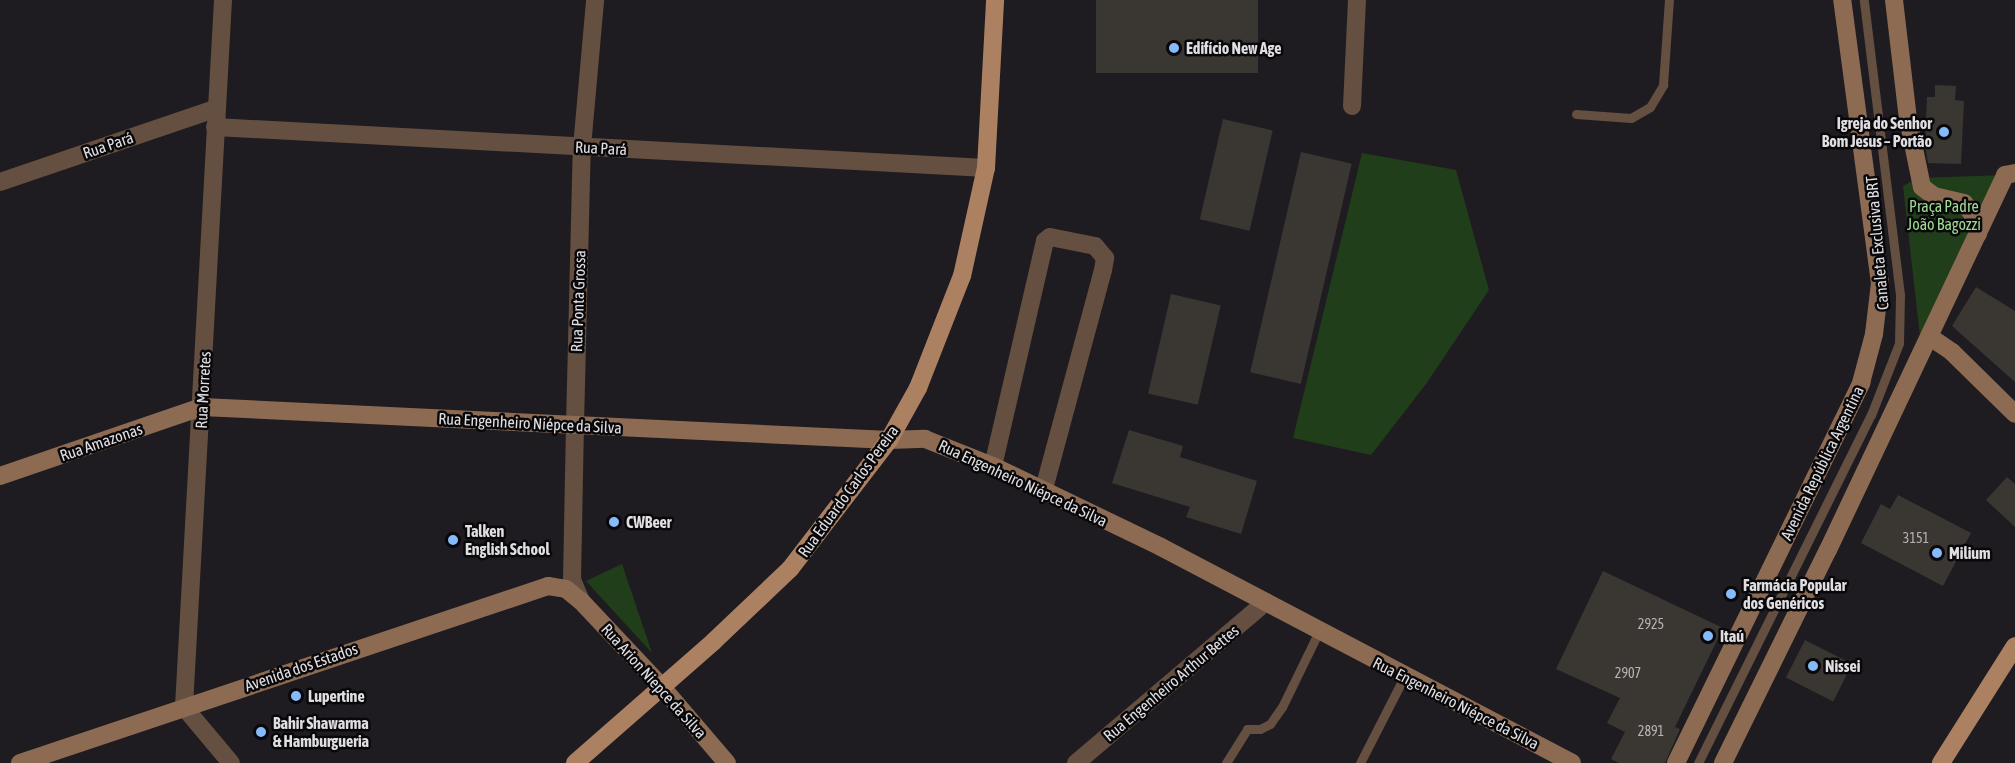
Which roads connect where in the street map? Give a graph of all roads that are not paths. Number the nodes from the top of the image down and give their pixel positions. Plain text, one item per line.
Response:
1 (223, 0) edge
2 (595, 0) edge
3 (995, 0) edge
4 (1357, 0) edge
5 (1669, 0) edge
6 (1842, 0) edge
7 (1863, 0) edge
8 (1894, 0) edge
9 (1352, 106) dead end
10 (217, 108) junction
11 (1576, 114) dead end
12 (215, 127) junction
13 (582, 147) junction
14 (986, 168) junction
15 (2010, 174) edge
16 (0, 182) edge
17 (1978, 234) junction
18 (1930, 337) junction
19 (202, 407) junction
20 (2015, 414) edge
21 (574, 426) junction
22 (889, 441) junction
23 (993, 466) junction
24 (0, 476) edge
25 (1043, 492) junction
26 (581, 601) junction
27 (1266, 602) junction
28 (1319, 631) junction
29 (2015, 646) edge
30 (1404, 677) junction
31 (662, 687) junction
32 (184, 707) junction
33 (20, 763) edge
34 (231, 763) edge
35 (575, 763) edge
36 (727, 763) edge
37 (1076, 763) edge
38 (1226, 763) edge
39 (1360, 763) edge
40 (1572, 763) edge
41 (1676, 763) edge
42 (1698, 763) edge
43 (1723, 763) edge
44 (1941, 763) edge

1 - 10 street, Rua Morretes
2 - 13 street, Rua Ponta Grossa
3 - 14 main road, Rua Eduardo Carlos Pereira
4 - 9 street
5 - 11 lane
6 - 41 street, Avenida República Argentina
7 - 42 lane, Canaleta Exclusiva BRT
8 - 17 street
10 - 12 street, Rua Morretes
10 - 16 street, Rua Pará
12 - 13 street, Rua Pará
12 - 19 street, Rua Morretes
13 - 14 street, Rua Pará
13 - 21 street, Rua Ponta Grossa
14 - 22 main road, Rua Eduardo Carlos Pereira
15 - 17 street
17 - 18 street
18 - 20 street
18 - 43 street
19 - 21 street, Rua Engenheiro Niépce da Silva
19 - 24 street, Rua Amazonas
19 - 32 street, Rua Morretes
21 - 22 street, Rua Engenheiro Niépce da Silva
21 - 26 street, Rua Ponta Grossa
22 - 23 street, Rua Engenheiro Niépce da Silva
22 - 31 main road, Rua Eduardo Carlos Pereira
23 - 25 street, Rua Engenheiro Niépce da Silva
23 - 25 street
25 - 27 street, Rua Engenheiro Niépce da Silva
26 - 31 street, Rua Arion Niepce da Silva
26 - 32 street, Avenida dos Estados
27 - 28 street, Rua Engenheiro Niépce da Silva
27 - 37 street, Rua Engenheiro Arthur Bettes
28 - 30 street, Rua Engenheiro Niépce da Silva
28 - 38 lane
29 - 44 main road
30 - 39 lane
30 - 40 street, Rua Engenheiro Niépce da Silva
31 - 35 main road, Rua Eduardo Carlos Pereira
31 - 36 street, Rua Arion Niepce da Silva
32 - 33 street, Avenida dos Estados
32 - 34 street

